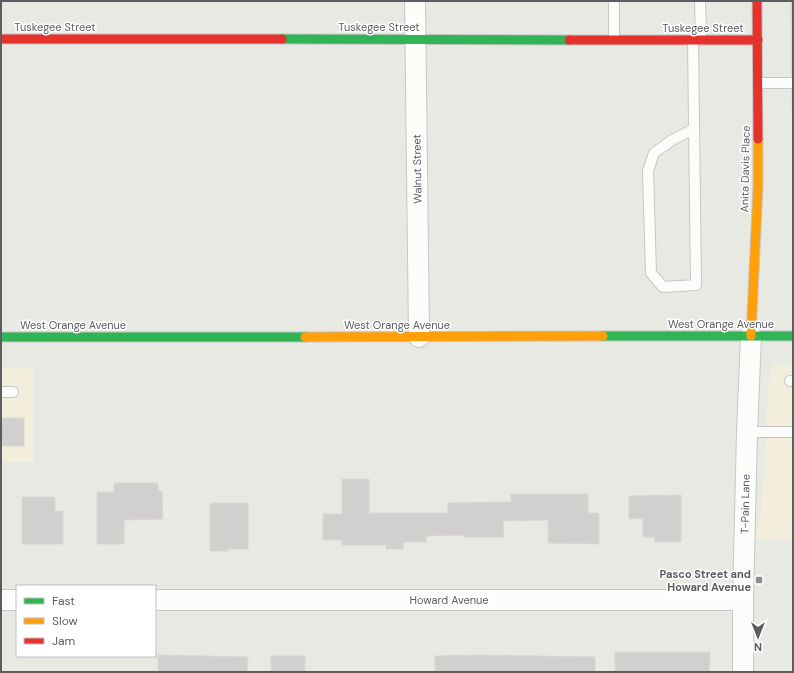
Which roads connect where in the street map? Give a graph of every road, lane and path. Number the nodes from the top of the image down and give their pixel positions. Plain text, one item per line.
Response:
1 (415, 1) edge
2 (614, 1) edge
3 (700, 1) edge
4 (758, 1) edge
5 (1, 38) edge
6 (415, 39) junction
7 (614, 40) junction
8 (697, 40) junction
9 (758, 40) junction
10 (758, 83) junction
11 (793, 83) edge
12 (694, 129) junction
13 (751, 336) junction
14 (793, 336) edge
15 (1, 337) edge
16 (419, 337) junction
17 (1, 392) edge
18 (13, 392) dead end
19 (747, 432) junction
20 (793, 432) edge
21 (1, 600) edge
22 (16, 600) edge
23 (156, 600) edge
24 (743, 600) junction
25 (743, 672) edge

1 - 6 street, Walnut Street
2 - 7 lane
3 - 8 lane
4 - 9 street, Anita Davis Place
5 - 6 street, Tuskegee Street
6 - 7 street, Tuskegee Street
6 - 16 street, Walnut Street
7 - 8 street, Tuskegee Street
8 - 9 street, Tuskegee Street
8 - 12 lane
9 - 10 street, Anita Davis Place
10 - 11 lane
10 - 13 street, Anita Davis Place
12 - 12 lane
13 - 14 street, West Orange Avenue
13 - 16 street, West Orange Avenue
13 - 19 street, T-Pain Lane
15 - 16 street, West Orange Avenue
17 - 18 lane
19 - 20 lane
19 - 24 street, T-Pain Lane
21 - 22 street
23 - 24 street, Howard Avenue
24 - 25 street, T-Pain Lane

